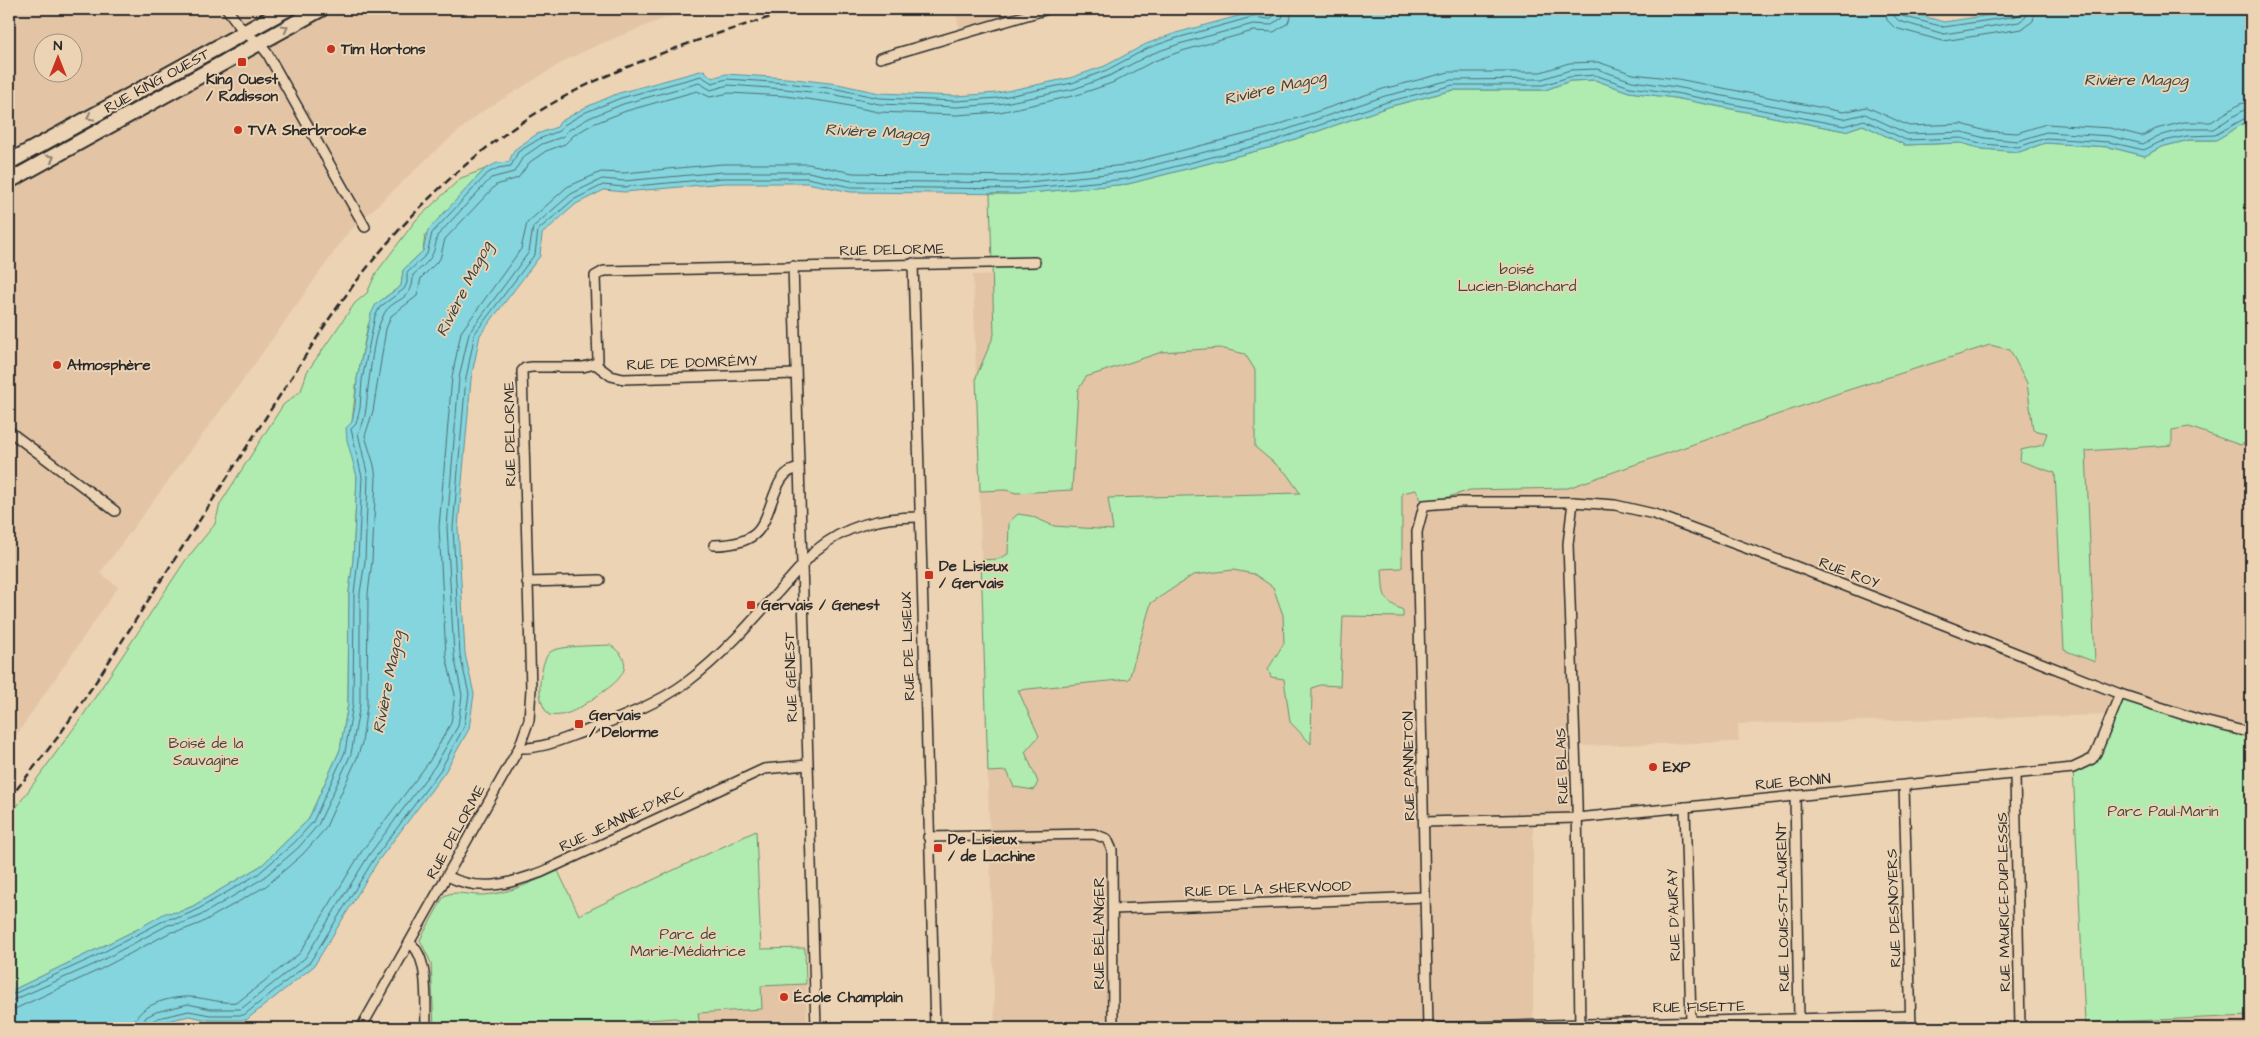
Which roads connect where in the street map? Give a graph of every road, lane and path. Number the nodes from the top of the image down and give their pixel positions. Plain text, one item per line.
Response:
1 (228, 9) edge
2 (287, 9) edge
3 (321, 9) edge
4 (1048, 9) edge
5 (244, 32) junction
6 (259, 43) junction
7 (880, 58) dead end
8 (9, 162) edge
9 (9, 181) edge
10 (365, 227) dead end
11 (1035, 262) dead end
12 (913, 263) junction
13 (793, 266) junction
14 (595, 364) junction
15 (795, 374) junction
16 (9, 431) edge
17 (799, 469) junction
18 (1573, 502) junction
19 (1424, 505) joint
20 (115, 511) dead end
21 (918, 517) junction
22 (714, 545) dead end
23 (802, 565) junction
24 (600, 580) dead end
25 (527, 582) junction
26 (2120, 694) junction
27 (2251, 733) edge
28 (519, 748) junction
29 (807, 765) junction
30 (2015, 775) junction
31 (1904, 786) junction
32 (1795, 795) junction
33 (1684, 807) junction
34 (1578, 818) junction
35 (1424, 822) junction
36 (928, 837) junction
37 (448, 876) junction
38 (1425, 897) junction
39 (1113, 909) junction
40 (410, 943) junction
41 (1910, 1016) junction
42 (1799, 1019) junction
43 (1692, 1021) junction
44 (1580, 1026) edge
45 (362, 1028) edge
46 (426, 1028) edge
47 (816, 1028) edge
48 (935, 1028) edge
49 (1113, 1028) edge
50 (1428, 1028) edge
51 (1911, 1028) edge
52 (2020, 1028) edge

1 - 5 street
2 - 5 main road, RUE KING OUEST
6 -> 3 main road, RUE KING OUEST
4 - 7 street
5 - 6 street
5 -> 8 main road, RUE KING OUEST
9 -> 6 main road, RUE KING OUEST
6 - 10 street
11 - 12 street, RUE DELORME
12 - 13 street, RUE DELORME
12 - 21 street, RUE DE LISIEUX
13 - 14 street, RUE DELORME
13 - 15 street, RUE GENEST
14 - 15 street, RUE DE DOMRÉMY
14 - 25 street, RUE DELORME
15 - 17 street, RUE GENEST
16 - 20 street
17 - 22 street
17 - 23 street, RUE GENEST
18 - 19 street, RUE ROY
18 - 26 street, RUE ROY
18 - 34 street, RUE BLAIS
19 - 35 street, RUE PANNETON
21 - 23 street
21 - 36 street, RUE DE LISIEUX
23 - 28 street
23 - 29 street, RUE GENEST
24 - 25 street
25 - 28 street, RUE DELORME
26 - 27 street, RUE ROY
26 - 30 street, RUE BONIN
28 - 37 street, RUE DELORME
29 - 37 street, RUE JEANNE-D'ARC
29 - 47 street, RUE GENEST
30 - 31 street, RUE BONIN
30 - 52 street, RUE MAURICE-DUPLESSIS
31 - 32 street, RUE BONIN
31 - 41 street, RUE DESNOYERS
32 - 33 street, RUE BONIN
32 - 42 street, RUE LOUIS-ST-LAURENT
33 - 34 street, RUE BONIN
33 - 43 street, RUE D'AURAY
34 - 35 street, RUE BONIN
34 - 44 street, RUE BLAIS
35 - 38 street, RUE PANNETON
36 - 39 street, RUE BÉLANGER
36 - 48 street, RUE DE LISIEUX
37 - 40 street, RUE DELORME
38 - 39 street, RUE DE LA SHERWOOD
38 - 50 street, RUE PANNETON
39 - 49 street, RUE BÉLANGER
40 - 45 street, RUE DELORME
40 - 46 street
41 - 42 street, RUE FISETTE
41 - 51 street, RUE DESNOYERS
42 - 43 street, RUE FISETTE
43 - 44 street, RUE FISETTE
44 - 50 street, RUE FISETTE

